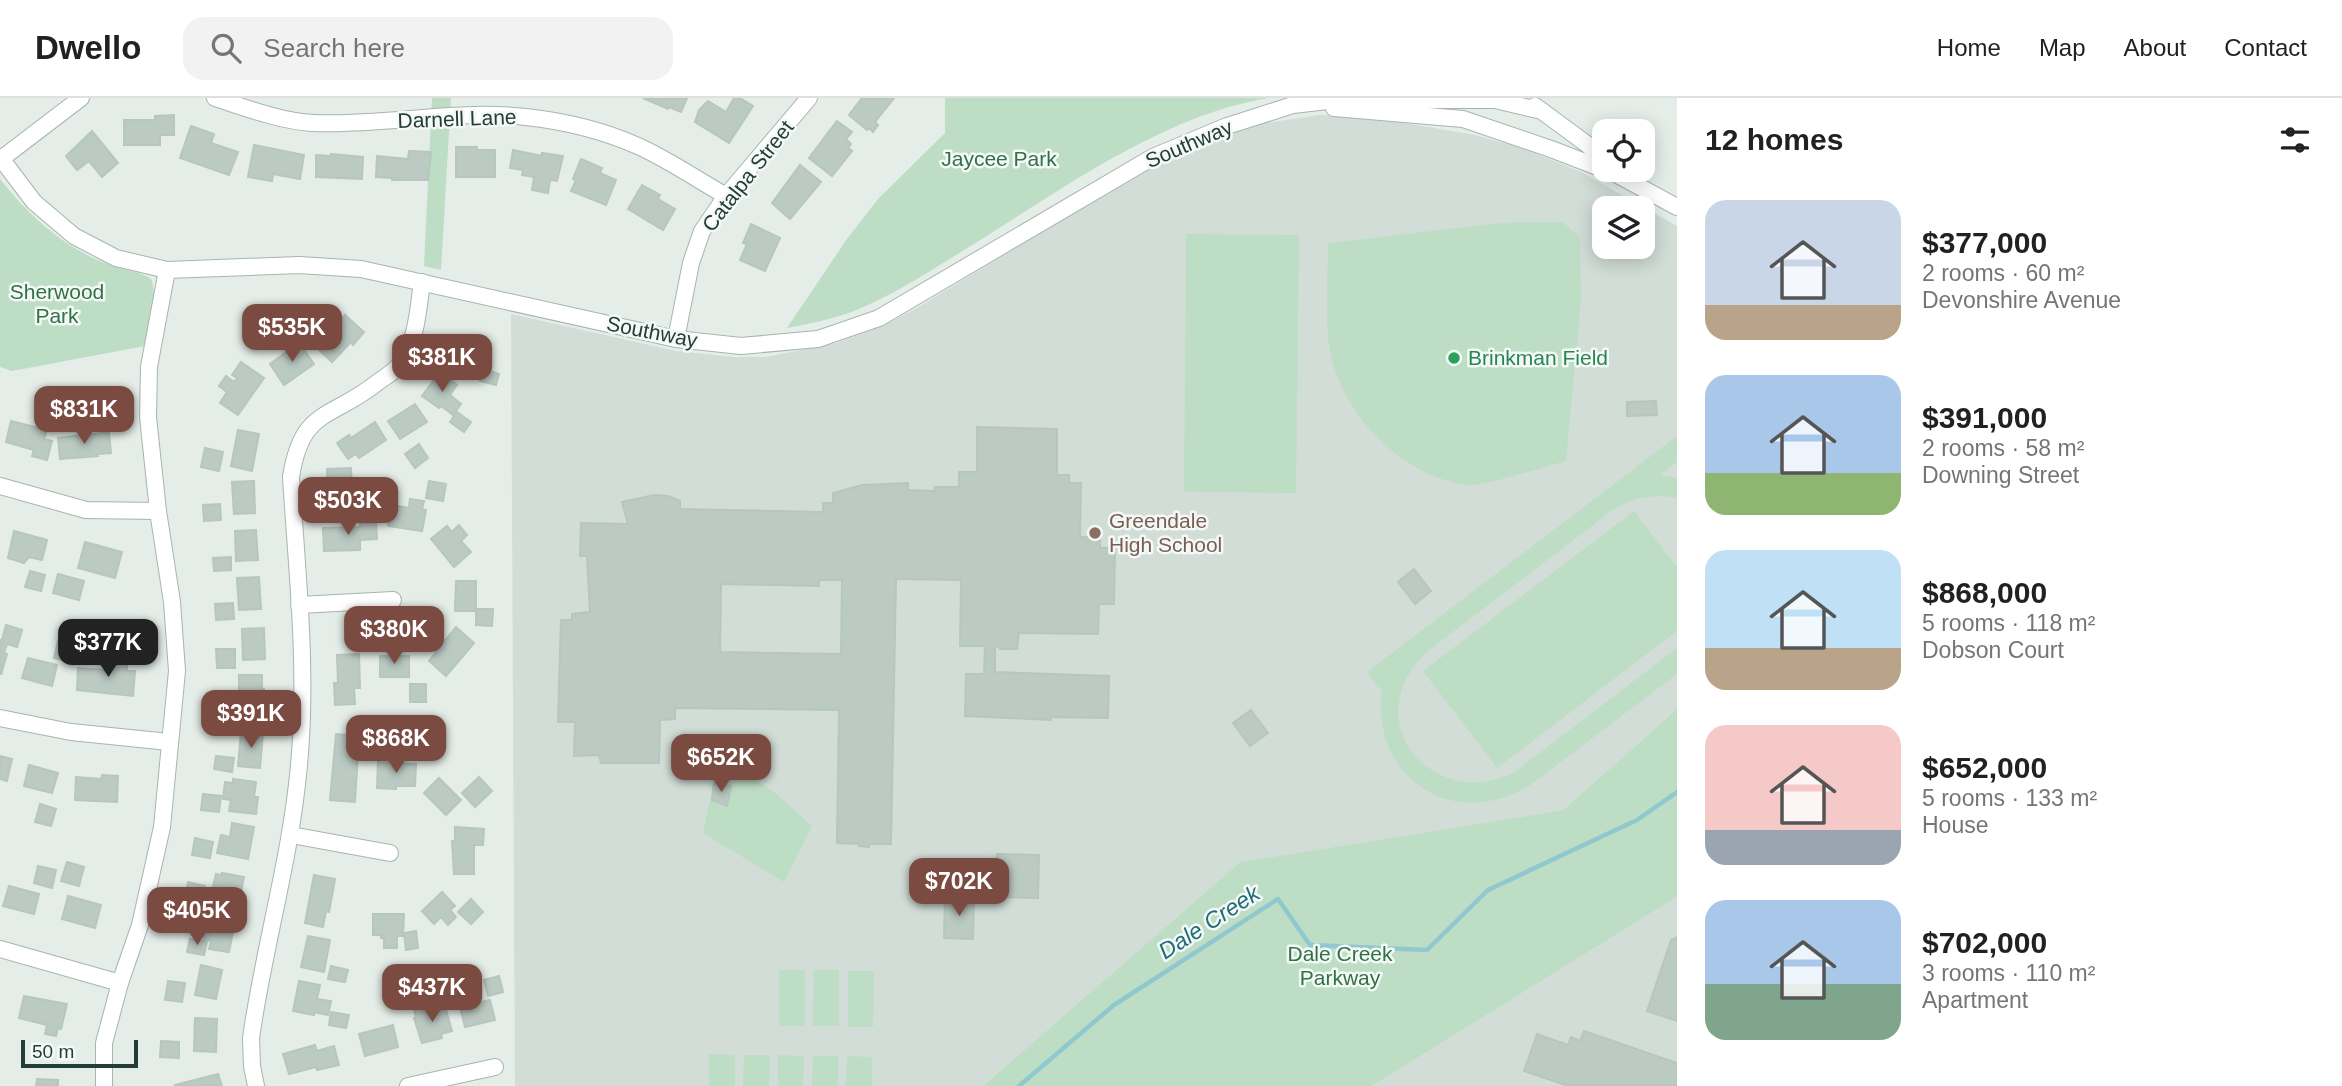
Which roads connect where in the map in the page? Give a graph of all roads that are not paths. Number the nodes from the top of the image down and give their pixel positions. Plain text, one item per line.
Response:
1 (81, 98) edge
2 (215, 98) edge
3 (809, 98) edge
4 (1525, 98) edge
5 (1463, 99) edge
6 (1293, 105) junction
7 (1542, 111) junction
8 (1463, 120) junction
9 (1592, 149) edge
10 (0, 158) edge
11 (1592, 163) edge
12 (1634, 182) edge
13 (726, 196) junction
14 (1677, 206) edge
15 (167, 270) junction
16 (422, 282) junction
17 (676, 339) junction
18 (0, 486) edge
19 (158, 511) junction
20 (393, 600) dead end
21 (299, 605) junction
22 (0, 718) edge
23 (169, 742) junction
24 (290, 835) junction
25 (390, 853) dead end
26 (0, 949) edge
27 (120, 983) junction
28 (495, 1067) dead end
29 (104, 1086) edge
30 (256, 1086) edge
31 (408, 1086) edge

1 - 10 street
2 - 13 street, Darnell Lane
3 - 13 street, Catalpa Street
4 - 7 street, Southway
5 - 6 street, Southway
5 - 7 street, Southway
5 - 8 street
6 - 8 street, Southway
6 - 17 street, Southway
7 - 9 street, Southway
8 - 11 street, Southway
10 - 15 street, Southway
12 - 14 street, Southway
13 - 17 street, Catalpa Street
15 - 16 street, Southway
15 - 19 street
16 - 17 street, Southway
16 - 21 street
18 - 19 street
19 - 23 street
20 - 21 street
21 - 24 street
22 - 23 street
23 - 27 street
24 - 25 street
24 - 30 street
26 - 27 street
27 - 29 street
28 - 31 street

